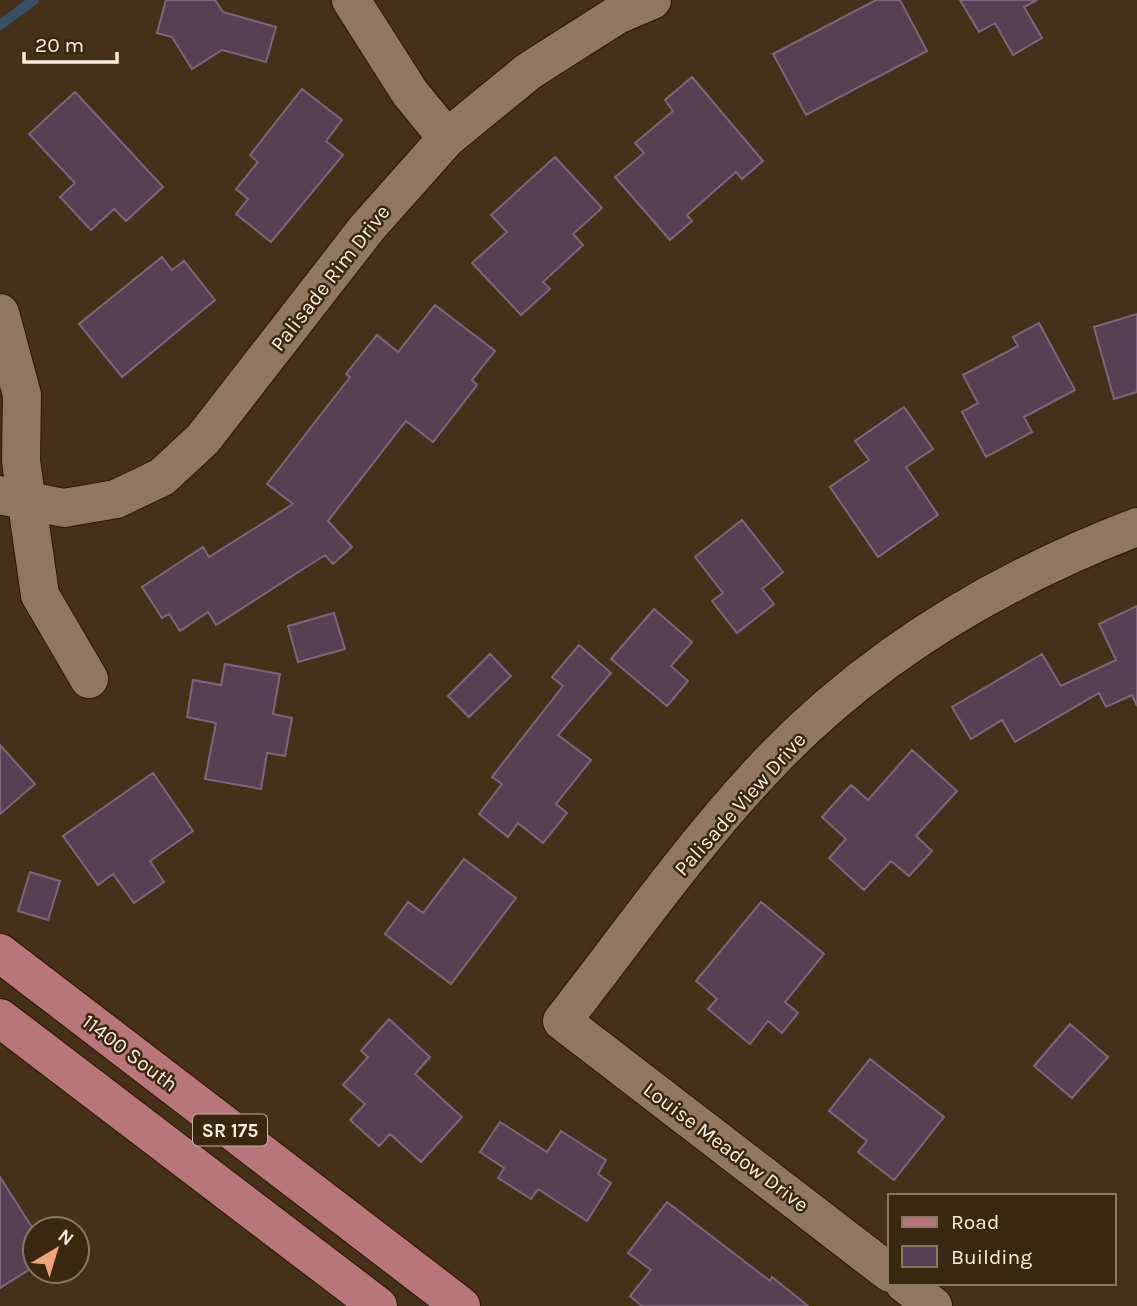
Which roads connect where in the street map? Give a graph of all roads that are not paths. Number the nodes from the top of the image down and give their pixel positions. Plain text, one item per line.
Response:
1 (351, 0) edge
2 (652, 0) edge
3 (447, 138) junction
4 (0, 313) edge
5 (13, 498) edge
6 (1137, 527) edge
7 (89, 679) dead end
8 (0, 953) edge
9 (0, 1018) edge
10 (562, 1021) joint
11 (888, 1271) edge
12 (907, 1285) edge
13 (378, 1306) edge
14 (460, 1306) edge
15 (933, 1306) edge

1 - 3 street
2 - 3 street, Palisade Rim Drive
3 - 5 street, Palisade Rim Drive
4 - 5 street
5 - 7 street
6 - 10 street, Palisade View Drive
8 - 14 main road, 11400 South / SR 175
9 - 13 main road, SR 175
10 - 11 street, Louise Meadow Drive
12 - 15 street

